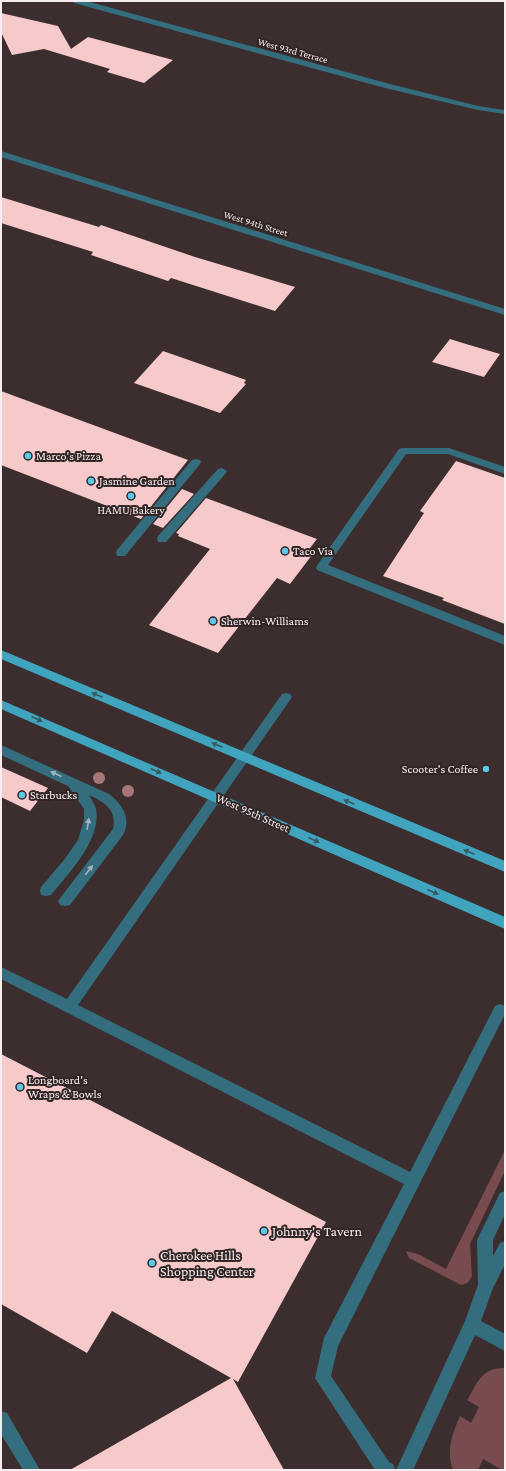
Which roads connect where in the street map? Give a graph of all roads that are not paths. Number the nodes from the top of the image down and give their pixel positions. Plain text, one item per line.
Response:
1 (77, 1) edge
2 (505, 112) edge
3 (1, 154) edge
4 (505, 312) edge
5 (196, 462) dead end
6 (222, 471) dead end
7 (505, 471) edge
8 (162, 539) dead end
9 (121, 552) dead end
10 (505, 641) edge
11 (1, 654) edge
12 (286, 697) dead end
13 (1, 704) edge
14 (1, 750) edge
15 (244, 757) junction
16 (72, 782) junction
17 (216, 797) junction
18 (505, 868) edge
19 (46, 891) dead end
20 (65, 900) dead end
21 (505, 923) edge
22 (1, 973) edge
23 (69, 1007) junction
24 (500, 1010) dead end
25 (413, 1181) junction
26 (505, 1198) edge
27 (505, 1248) edge
28 (486, 1285) junction
29 (472, 1324) junction
30 (505, 1343) edge
31 (1, 1419) edge
32 (32, 1470) edge
33 (386, 1470) edge
34 (404, 1470) edge

1 - 2 street, West 93rd Terrace
3 - 4 street, West 94th Street
5 - 9 street
6 - 8 street
7 - 10 street
15 -> 11 main road
12 - 15 street
13 -> 17 main road, West 95th Street
16 -> 14 street
15 - 17 street
18 -> 15 main road
19 -> 16 street
20 -> 16 street
17 -> 21 main road, West 95th Street
17 - 23 street
22 - 23 street
23 - 25 street
24 - 25 street
25 - 33 street
26 - 28 street
27 - 28 street
28 - 29 street
29 - 30 street
29 - 34 street
31 - 32 street

